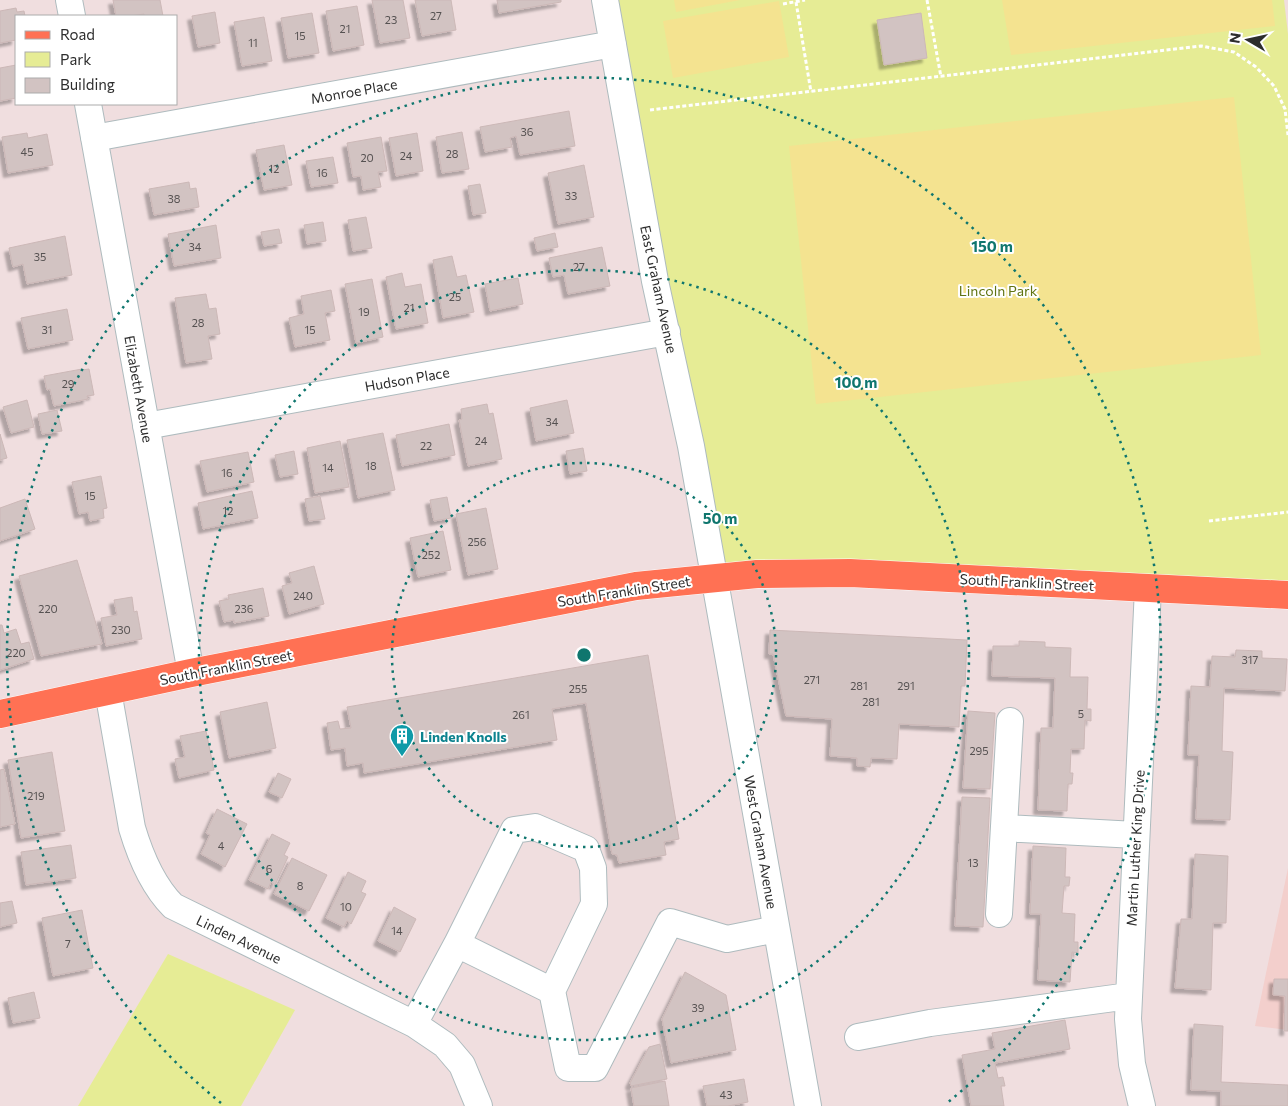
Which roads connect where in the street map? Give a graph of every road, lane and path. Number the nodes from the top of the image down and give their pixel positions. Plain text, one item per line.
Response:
1 (69, 0) edge
2 (605, 0) edge
3 (805, 0) edge
4 (927, 0) edge
5 (796, 2) junction
6 (783, 4) dead end
7 (72, 15) edge
8 (613, 44) junction
9 (941, 76) junction
10 (811, 92) junction
11 (88, 105) edge
12 (626, 113) junction
13 (1288, 135) edge
14 (94, 138) junction
15 (667, 332) junction
16 (146, 426) junction
17 (1288, 512) edge
18 (1209, 520) dead end
19 (714, 578) junction
20 (1148, 588) junction
21 (1288, 595) edge
22 (191, 673) junction
23 (108, 691) junction
24 (0, 714) edge
25 (1010, 721) dead end
26 (1004, 828) junction
27 (1136, 835) junction
28 (998, 914) dead end
29 (776, 928) junction
30 (457, 944) junction
31 (552, 991) junction
32 (1129, 996) junction
33 (414, 1024) junction
34 (858, 1037) dead end
35 (479, 1106) edge
36 (808, 1106) edge
37 (1142, 1106) edge

1 - 7 street
2 - 8 street, East Graham Avenue
3 - 5 path
4 - 9 path
5 - 6 path
5 - 10 path
8 - 12 street, East Graham Avenue
8 - 14 street, Monroe Place
9 - 10 path
9 - 13 path
10 - 12 path
11 - 14 street, Elizabeth Avenue
12 - 15 street, East Graham Avenue
14 - 16 street, Elizabeth Avenue
15 - 16 street, Hudson Place
15 - 19 street, East Graham Avenue
16 - 22 street, Elizabeth Avenue
17 - 18 path
19 - 20 main road, South Franklin Street
19 - 22 main road, South Franklin Street
19 - 29 street, West Graham Avenue
20 - 21 main road, South Franklin Street
20 - 27 street, Martin Luther King Drive
22 - 23 main road, South Franklin Street
23 - 24 main road, South Franklin Street
23 - 33 street, Linden Avenue
25 - 26 street
26 - 27 street
26 - 28 street
27 - 32 street, Martin Luther King Drive
29 - 31 street
29 - 36 street, West Graham Avenue
30 - 31 street
30 - 31 street
30 - 33 street
32 - 34 street
32 - 37 street, Martin Luther King Drive
33 - 35 street, Linden Avenue

